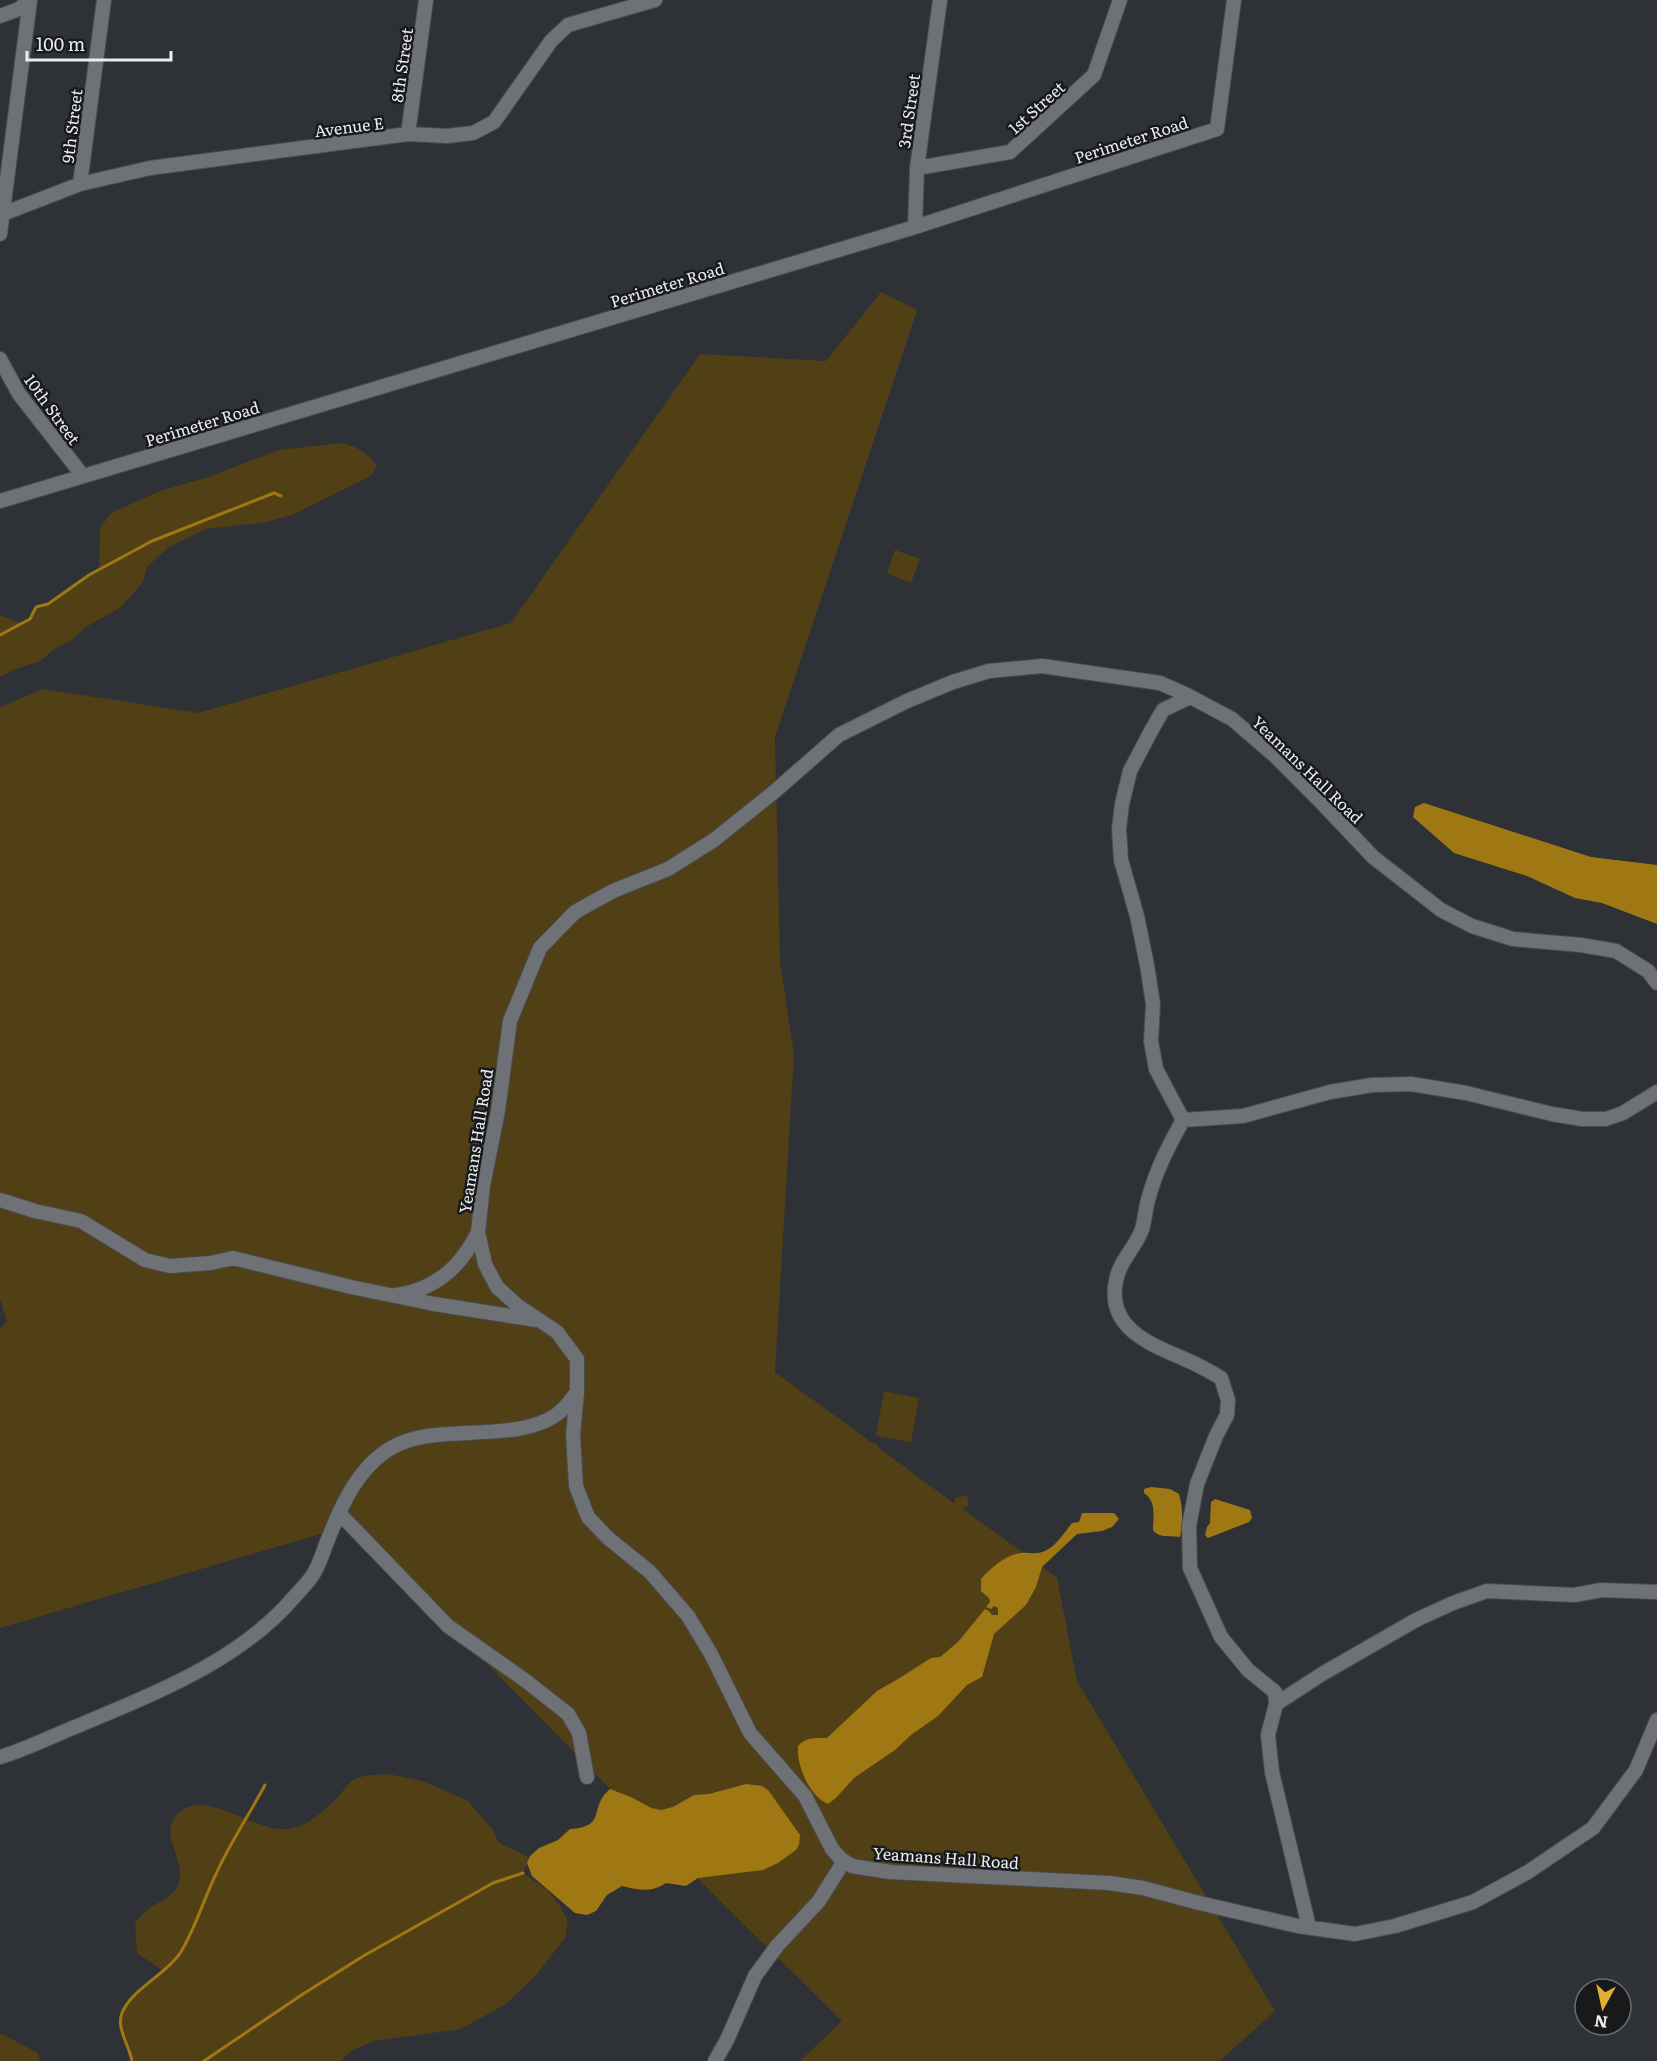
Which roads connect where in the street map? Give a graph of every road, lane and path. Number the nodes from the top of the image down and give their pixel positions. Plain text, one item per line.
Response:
1 (30, 0) edge
2 (104, 0) edge
3 (426, 0) edge
4 (655, 0) edge
5 (940, 0) edge
6 (1120, 0) edge
7 (1234, 0) edge
8 (0, 16) edge
9 (408, 135) junction
10 (917, 168) junction
11 (80, 184) junction
12 (2, 214) edge
13 (915, 227) junction
14 (0, 234) edge
15 (0, 359) edge
16 (82, 476) junction
17 (0, 501) edge
18 (1190, 697) junction
19 (1657, 983) edge
20 (1657, 1092) edge
21 (1183, 1120) junction
22 (0, 1200) edge
23 (478, 1232) junction
24 (393, 1295) junction
25 (541, 1321) junction
26 (577, 1392) junction
27 (339, 1513) junction
28 (1657, 1592) edge
29 (1276, 1704) junction
30 (1657, 1720) edge
31 (0, 1757) edge
32 (587, 1777) dead end
33 (844, 1861) junction
34 (1309, 1928) junction
35 (715, 2061) edge

1 - 8 street
1 - 12 street
2 - 11 street, 9th Street
3 - 9 street, 8th Street
4 - 9 street, Avenue E
5 - 10 street, 3rd Street
6 - 10 street, 1st Street
7 - 13 street, Perimeter Road
9 - 11 street, Avenue E
10 - 13 street, 3rd Street
11 - 12 street, Avenue E
12 - 14 street
13 - 16 street, Perimeter Road
15 - 16 street, 10th Street
16 - 17 street, Perimeter Road
18 - 19 street, Yeamans Hall Road
18 - 21 street
18 - 23 street, Yeamans Hall Road
20 - 21 street
21 - 29 street
22 - 24 street
23 - 24 street
23 - 25 street, Yeamans Hall Road
24 - 25 street
25 - 26 street, Yeamans Hall Road
26 - 27 street
26 - 33 street, Yeamans Hall Road
27 - 31 street
27 - 32 street
28 - 29 street
29 - 34 street
30 - 34 street, Yeamans Hall Road
33 - 34 street, Yeamans Hall Road
33 - 35 street

